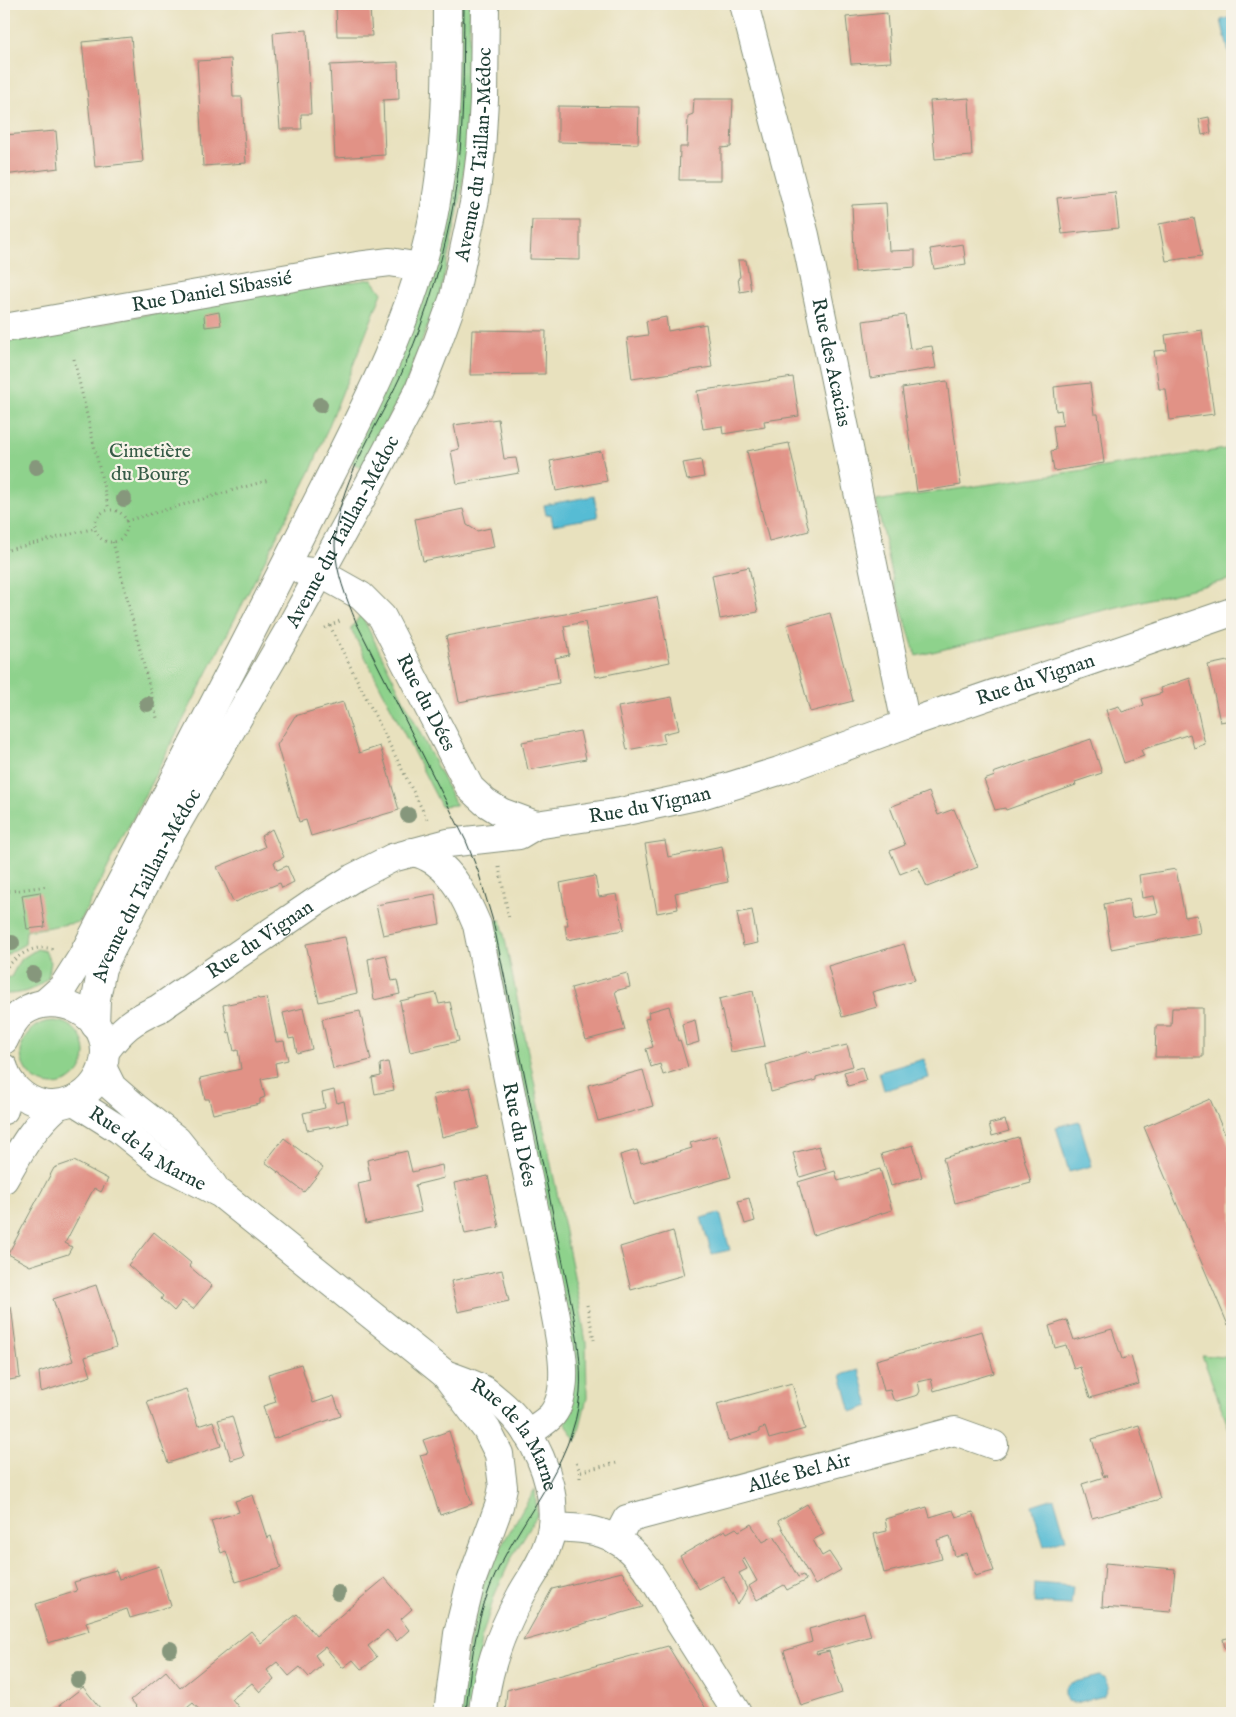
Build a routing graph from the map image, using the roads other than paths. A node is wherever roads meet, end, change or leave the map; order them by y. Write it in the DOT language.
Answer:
graph roads {
  1 [pos="447,4"];
  2 [pos="485,4"];
  3 [pos="744,4"];
  4 [pos="420,267"];
  5 [pos="4,328"];
  6 [pos="279,580"];
  7 [pos="314,584"];
  8 [pos="1232,612"];
  9 [pos="906,724"];
  10 [pos="536,826"];
  11 [pos="412,852"];
  12 [pos="24,1008"];
  13 [pos="96,1025"];
  14 [pos="4,1040"];
  15 [pos="104,1060"];
  16 [pos="7,1075"];
  17 [pos="65,1104"];
  18 [pos="4,1110"];
  19 [pos="4,1180"];
  20 [pos="220,1194"];
  21 [pos="446,1374"];
  22 [pos="527,1434"];
  23 [pos="994,1445"];
  24 [pos="552,1527"];
  25 [pos="616,1540"];
  26 [pos="448,1713"];
  27 [pos="483,1713"];
  28 [pos="737,1713"];
  1 -- 4 [label="street, Avenue du Taillan-Médoc"];
  2 -- 7 [label="street, Avenue du Taillan-Médoc"];
  3 -- 9 [label="street, Rue des Acacias"];
  4 -- 5 [label="street, Rue Daniel Sibassié"];
  4 -- 6 [label="street, Avenue du Taillan-Médoc"];
  6 -- 7 [label="street"];
  6 -- 12 [label="street, Avenue du Taillan-Médoc"];
  7 -- 10 [label="street, Rue du Dées"];
  7 -- 13 [label="street, Avenue du Taillan-Médoc"];
  8 -- 9 [label="street, Rue du Vignan"];
  9 -- 10 [label="street, Rue du Vignan"];
  10 -- 11 [label="street, Rue du Vignan"];
  11 -- 15 [label="street, Rue du Vignan"];
  11 -- 22 [label="street, Rue du Dées"];
  12 -- 13 [label="street"];
  12 -- 14 [label="street, Avenue du Taillan-Médoc"];
  13 -- 15 [label="street, Rue de la Marne"];
  15 -- 17 [label="street, Rue du Vignan"];
  15 -- 20 [label="street, Rue de la Marne"];
  16 -- 17 [label="street, Rue de la Marne"];
  16 -- 18 [label="street"];
  17 -- 19 [label="street"];
  17 -- 20 [label="street, Rue de la Marne"];
  20 -- 21 [label="street, Rue de la Marne"];
  21 -- 22 [label="street, Rue de la Marne"];
  21 -- 26 [label="street"];
  22 -- 24 [label="street, Rue de la Marne"];
  23 -- 25 [label="street, Allée Bel Air"];
  24 -- 25 [label="street, Rue de la Marne"];
  24 -- 27 [label="street"];
  25 -- 28 [label="street, Rue de la Marne"];
}
